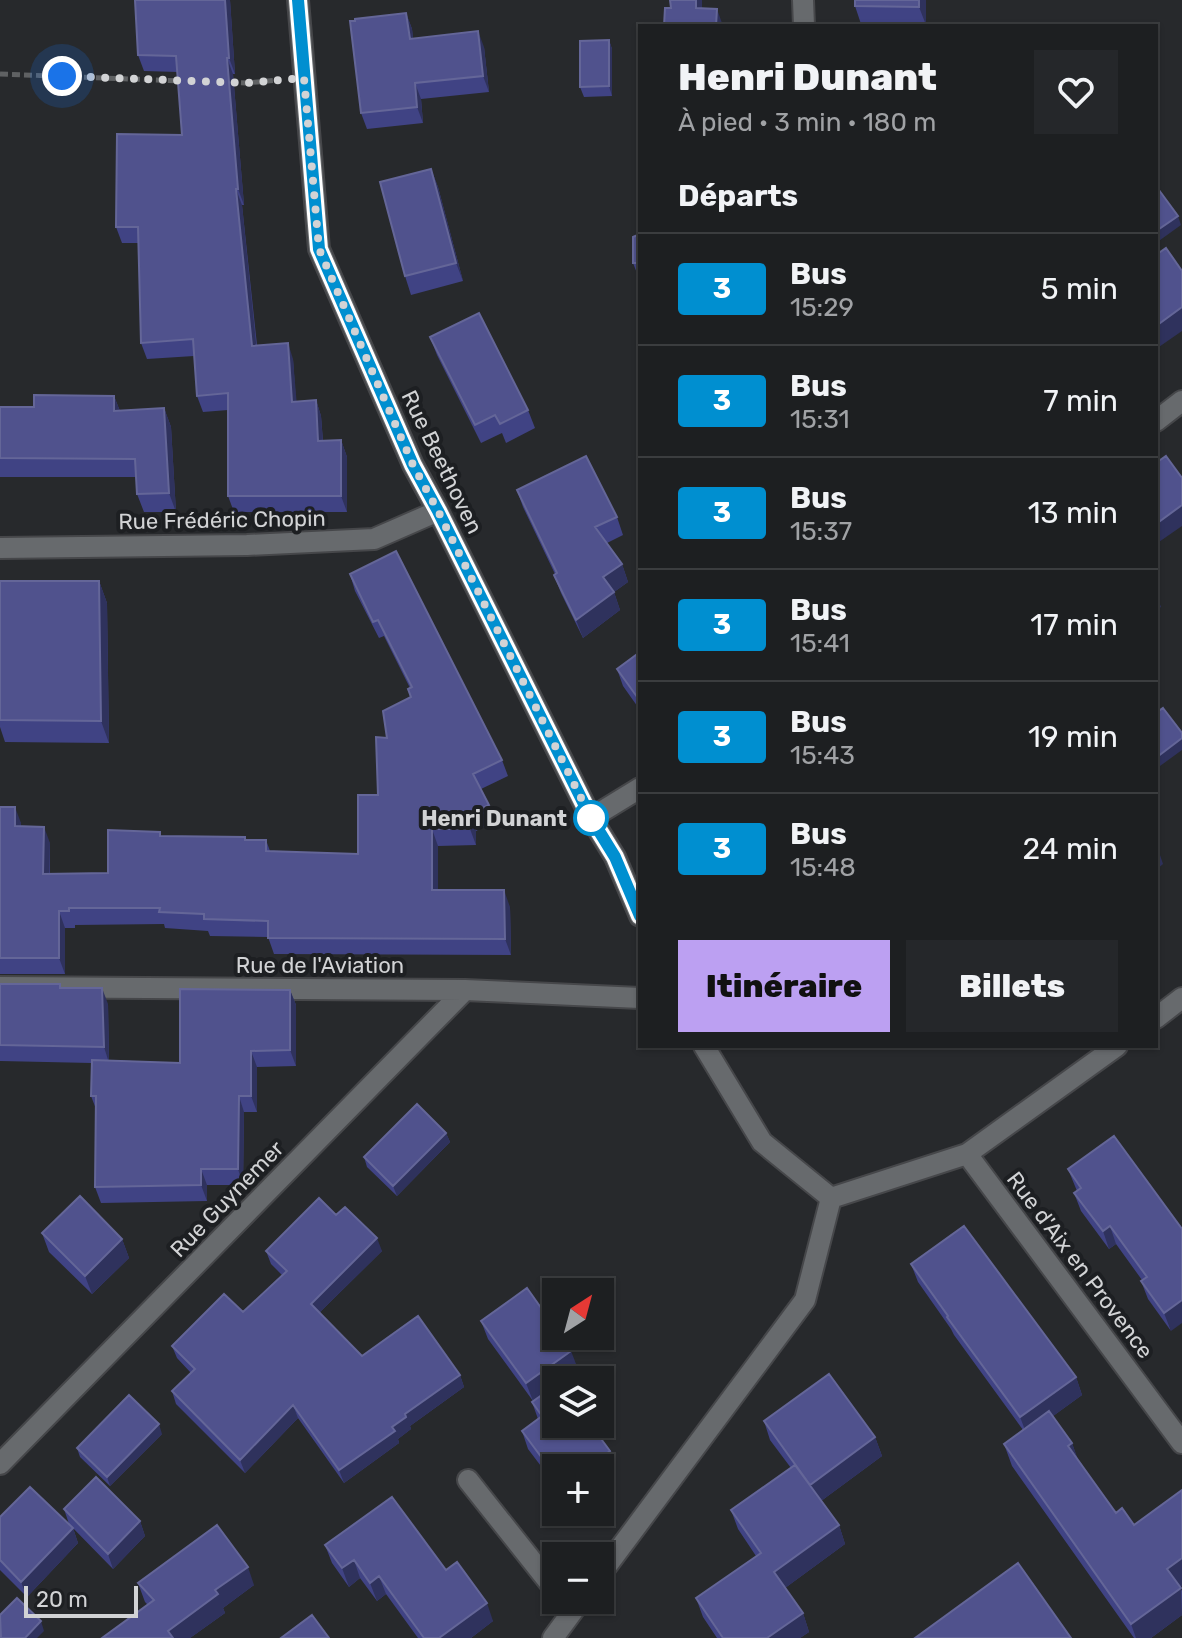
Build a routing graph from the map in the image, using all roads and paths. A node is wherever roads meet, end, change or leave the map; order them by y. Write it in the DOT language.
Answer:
graph roads {
  1 [pos="298,0"];
  2 [pos="803,0"];
  3 [pos="804,24"];
  4 [pos="0,74"];
  5 [pos="304,78"];
  6 [pos="185,81"];
  7 [pos="215,82"];
  8 [pos="1182,401"];
  9 [pos="1158,419"];
  10 [pos="438,511"];
  11 [pos="0,548"];
  12 [pos="638,789"];
  13 [pos="591,818"];
  14 [pos="638,911"];
  15 [pos="0,987"];
  16 [pos="465,990"];
  17 [pos="638,998"];
  18 [pos="1182,998"];
  19 [pos="1158,1016"];
  20 [pos="705,1048"];
  21 [pos="1114,1048"];
  22 [pos="967,1154"];
  23 [pos="831,1198"];
  24 [pos="0,1441"];
  25 [pos="22,1442"];
  26 [pos="1182,1443"];
  27 [pos="0,1464"];
  28 [pos="468,1480"];
  29 [pos="614,1556"];
  30 [pos="542,1573"];
  31 [pos="566,1614"];
  32 [pos="553,1638"];
  1 -- 5 [label="street, Rue Beethoven"];
  2 -- 3 [label="street"];
  4 -- 6 [label="path"];
  5 -- 7 [label="path"];
  5 -- 10 [label="street, Rue Beethoven"];
  8 -- 9 [label="street"];
  10 -- 11 [label="street, Rue Frédéric Chopin"];
  10 -- 13 [label="street, Rue Beethoven"];
  12 -- 13 [label="street"];
  13 -- 14 [label="street, Rue Beethoven"];
  15 -- 16 [label="street, Rue de l'Aviation"];
  16 -- 17 [label="street, Rue de l'Aviation"];
  16 -- 25 [label="street, Rue Guynemer"];
  18 -- 19 [label="street"];
  20 -- 23 [label="street"];
  21 -- 22 [label="street"];
  22 -- 23 [label="street"];
  22 -- 26 [label="street, Rue d'Aix en Provence"];
  23 -- 29 [label="street"];
  24 -- 25 [label="street"];
  25 -- 27 [label="street, Rue Guynemer"];
  28 -- 30 [label="street"];
  31 -- 32 [label="street"];
}
